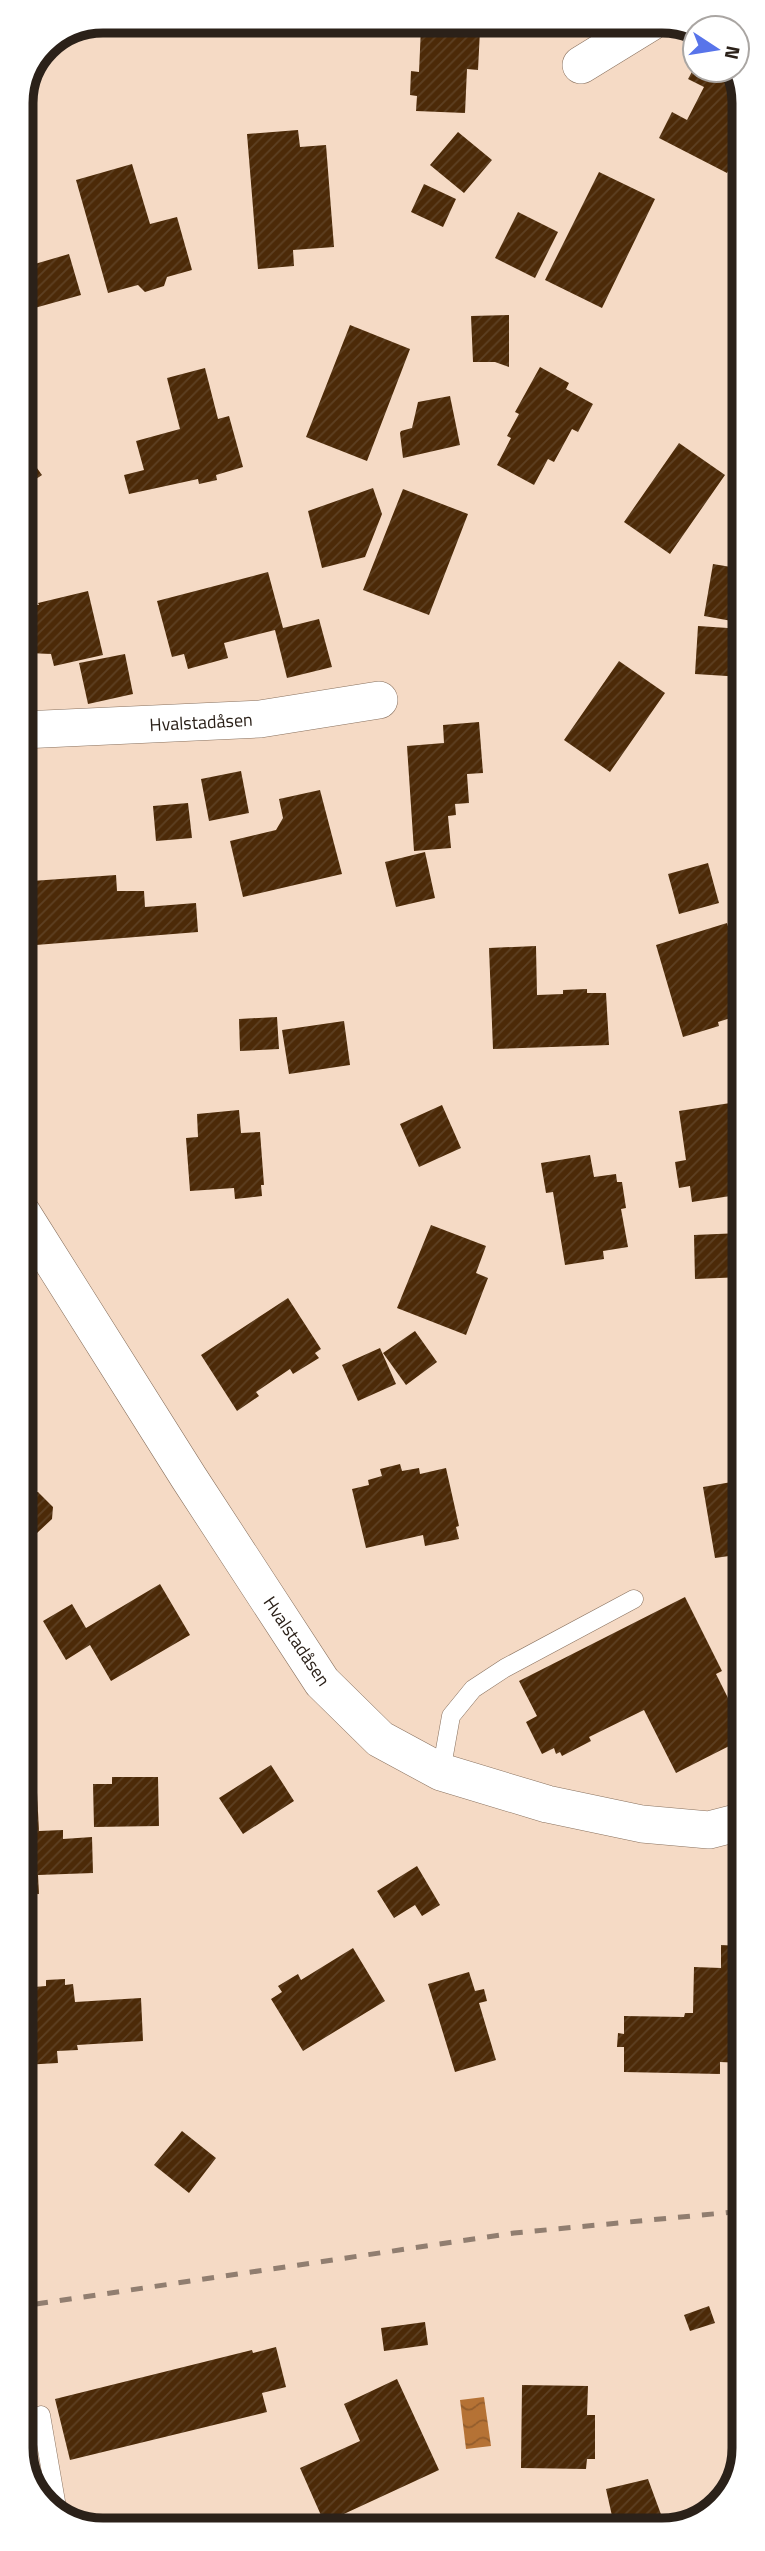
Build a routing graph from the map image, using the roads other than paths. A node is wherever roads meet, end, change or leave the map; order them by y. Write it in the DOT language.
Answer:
graph roads {
  1 [pos="633,33"];
  2 [pos="581,65"];
  3 [pos="379,700"];
  4 [pos="33,729"];
  5 [pos="33,1230"];
  6 [pos="634,1599"];
  7 [pos="441,1772"];
  8 [pos="732,1824"];
  9 [pos="41,2415"];
  10 [pos="55,2498"];
  1 -- 2 [label="street"];
  3 -- 4 [label="street, Hvalstadåsen"];
  5 -- 7 [label="street, Hvalstadåsen"];
  6 -- 7 [label="lane"];
  7 -- 8 [label="street, Hvalstadåsen"];
  9 -- 10 [label="lane"];
}
